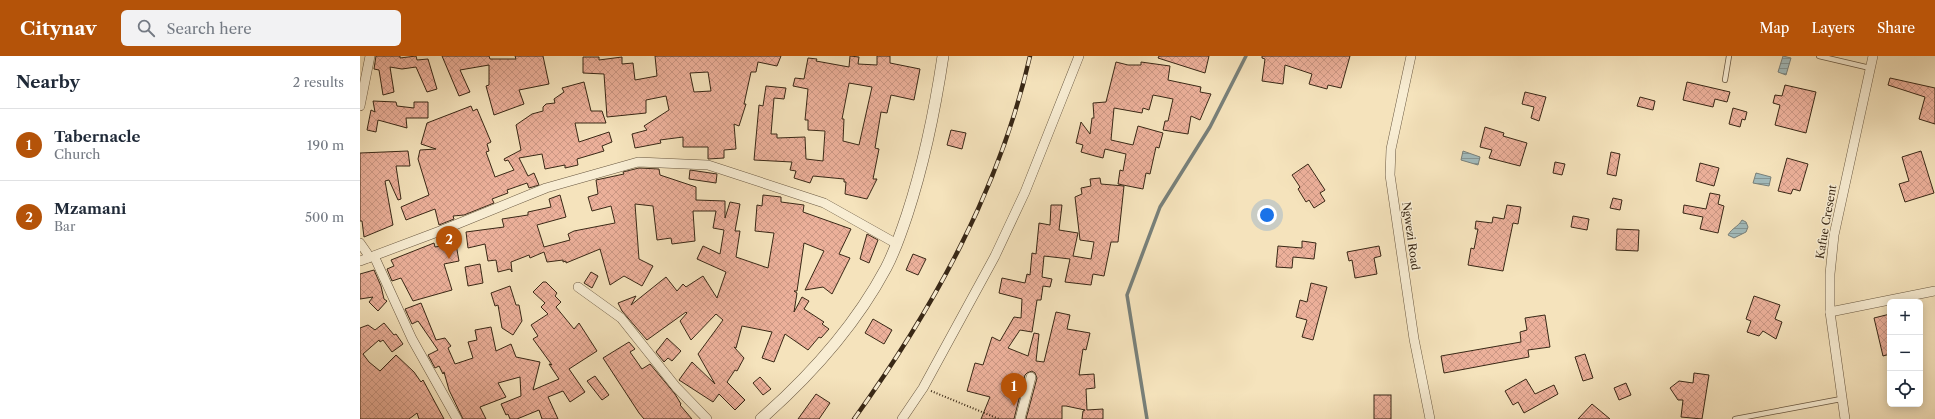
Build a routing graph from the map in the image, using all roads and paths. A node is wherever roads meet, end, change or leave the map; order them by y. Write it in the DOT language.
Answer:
graph roads {
  1 [pos="370,56"];
  2 [pos="943,56"];
  3 [pos="1079,56"];
  4 [pos="1411,56"];
  5 [pos="1729,56"];
  6 [pos="1819,56"];
  7 [pos="1873,56"];
  8 [pos="1870,68"];
  9 [pos="1725,80"];
  10 [pos="360,106"];
  11 [pos="360,243"];
  12 [pos="897,244"];
  13 [pos="367,258"];
  14 [pos="578,287"];
  15 [pos="1935,291"];
  16 [pos="1830,312"];
  17 [pos="1031,377"];
  18 [pos="923,388"];
  19 [pos="1841,399"];
  20 [pos="457,419"];
  21 [pos="707,419"];
  22 [pos="762,419"];
  23 [pos="902,419"];
  24 [pos="999,419"];
  25 [pos="1020,419"];
  26 [pos="1430,419"];
  27 [pos="1735,419"];
  28 [pos="1845,419"];
  1 -- 10 [label="street"];
  2 -- 12 [label="street"];
  3 -- 18 [label="street"];
  4 -- 26 [label="street, Ngwezi Road"];
  5 -- 9 [label="lane"];
  6 -- 8 [label="lane"];
  7 -- 8 [label="street, Kafue Cresent"];
  8 -- 16 [label="street, Kafue Cresent"];
  11 -- 13 [label="street"];
  12 -- 13 [label="street"];
  12 -- 22 [label="street"];
  13 -- 20 [label="street"];
  14 -- 21 [label="street"];
  15 -- 16 [label="street"];
  16 -- 19 [label="street, Kafue Cresent"];
  17 -- 25 [label="street"];
  18 -- 23 [label="street"];
  18 -- 24 [label="path"];
  19 -- 27 [label="lane"];
  19 -- 28 [label="street, Kafue Cresent"];
}
